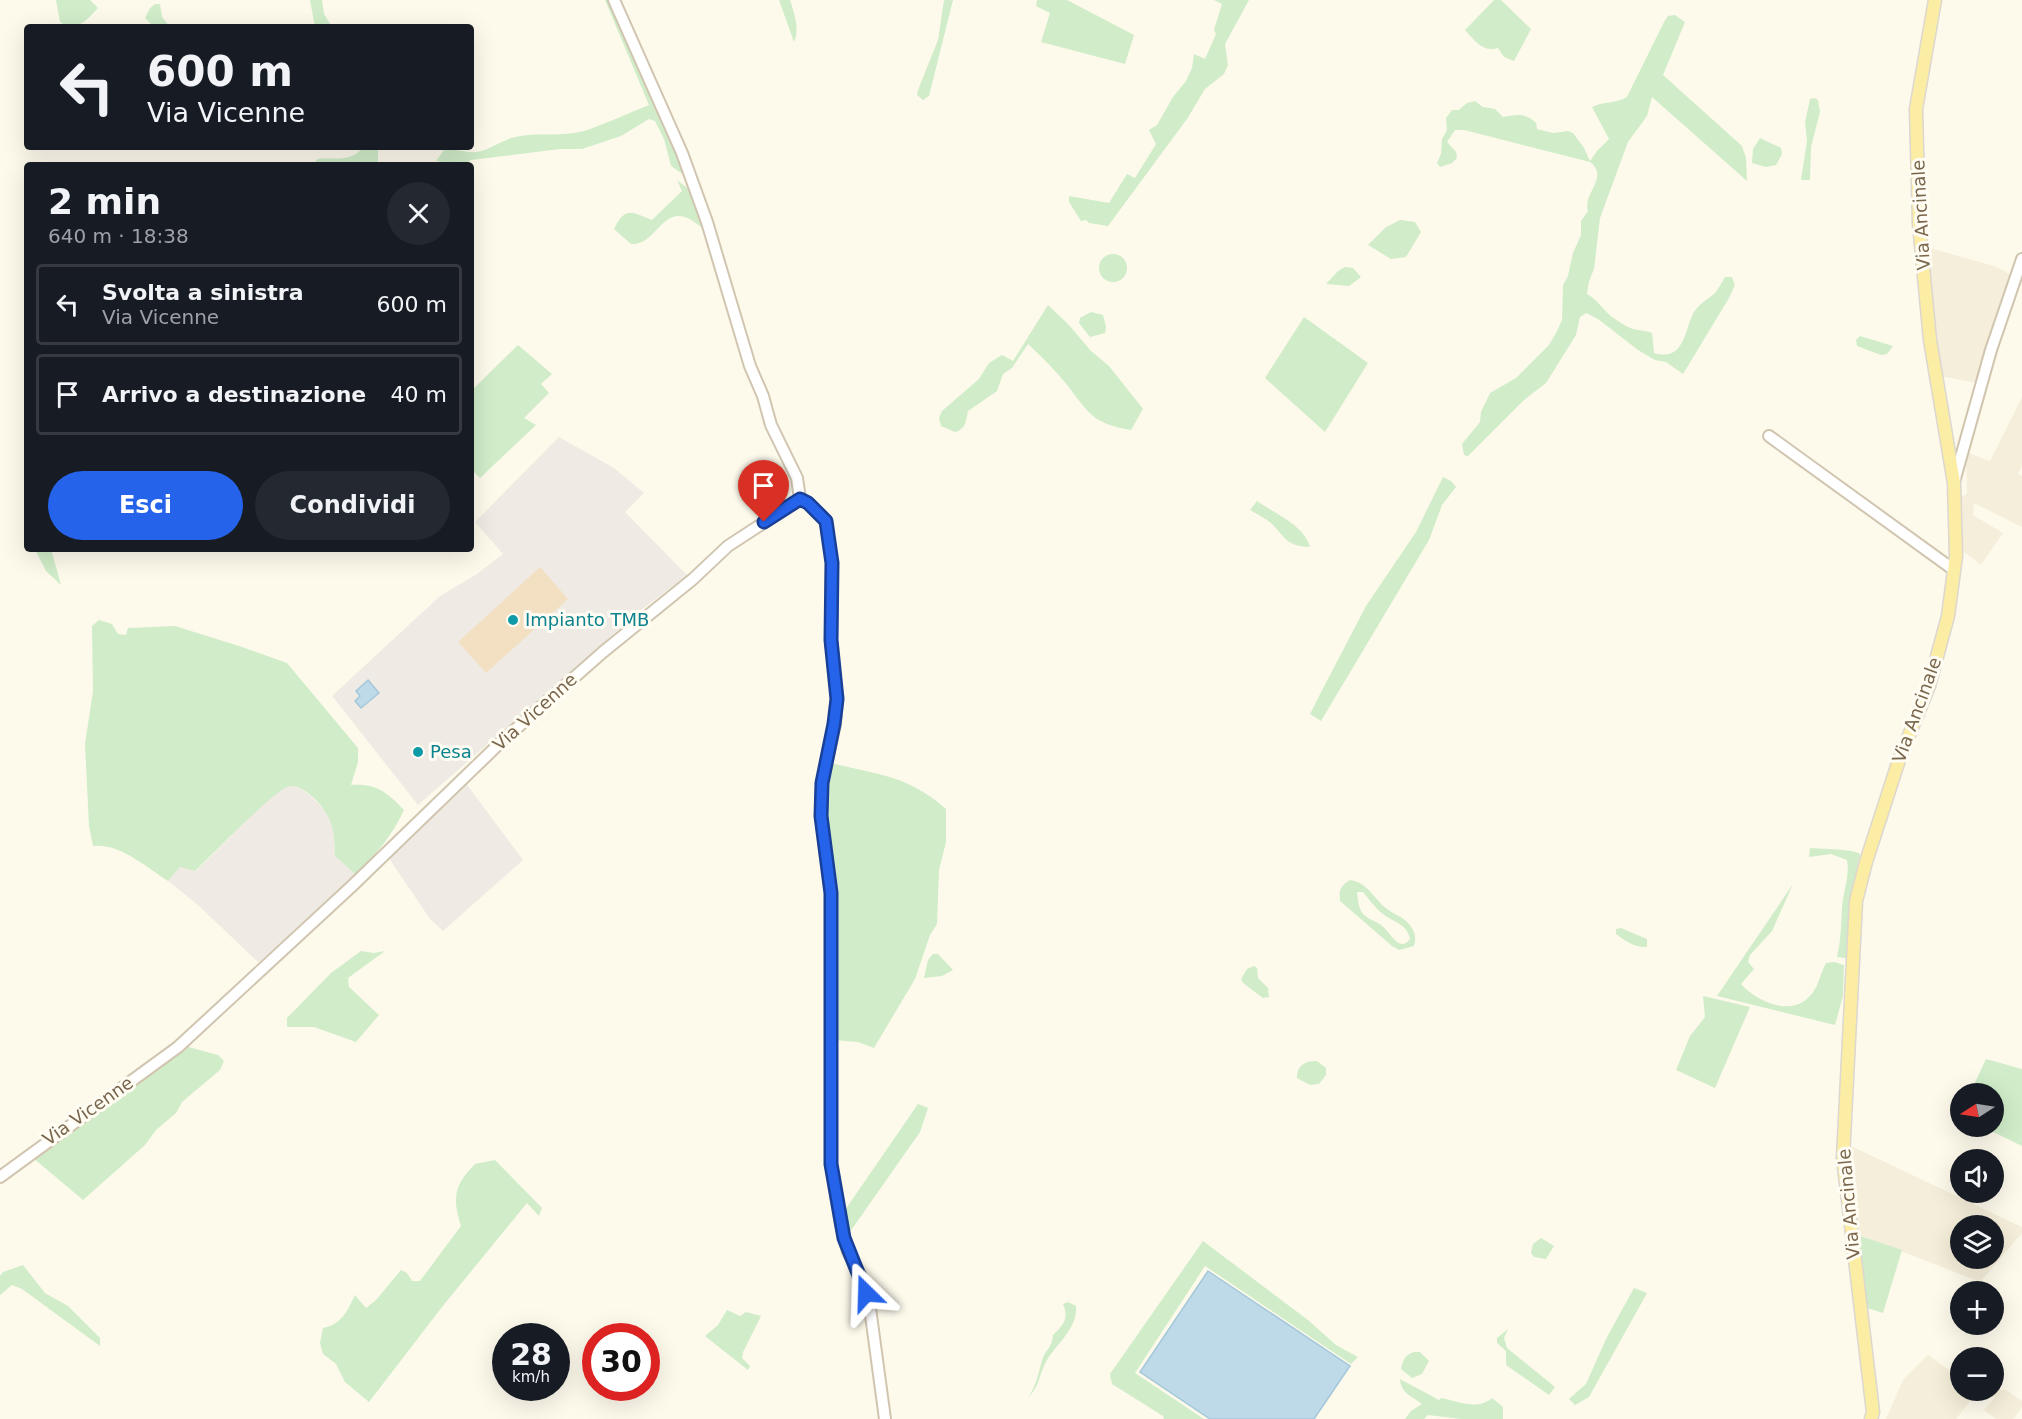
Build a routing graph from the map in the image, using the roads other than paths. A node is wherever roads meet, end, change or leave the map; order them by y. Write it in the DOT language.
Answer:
graph roads {
  1 [pos="614,0"];
  2 [pos="1935,0"];
  3 [pos="2022,259"];
  4 [pos="1769,436"];
  5 [pos="1954,483"];
  6 [pos="800,499"];
  7 [pos="1954,570"];
  8 [pos="0,1177"];
  9 [pos="885,1419"];
  10 [pos="1871,1419"];
  1 -- 6 [label="street"];
  2 -- 5 [label="main road, Via Ancinale"];
  3 -- 5 [label="street"];
  4 -- 7 [label="street"];
  5 -- 7 [label="main road, Via Ancinale"];
  6 -- 8 [label="street, Via Vicenne"];
  6 -- 9 [label="street"];
  7 -- 10 [label="main road, Via Ancinale"];
}
